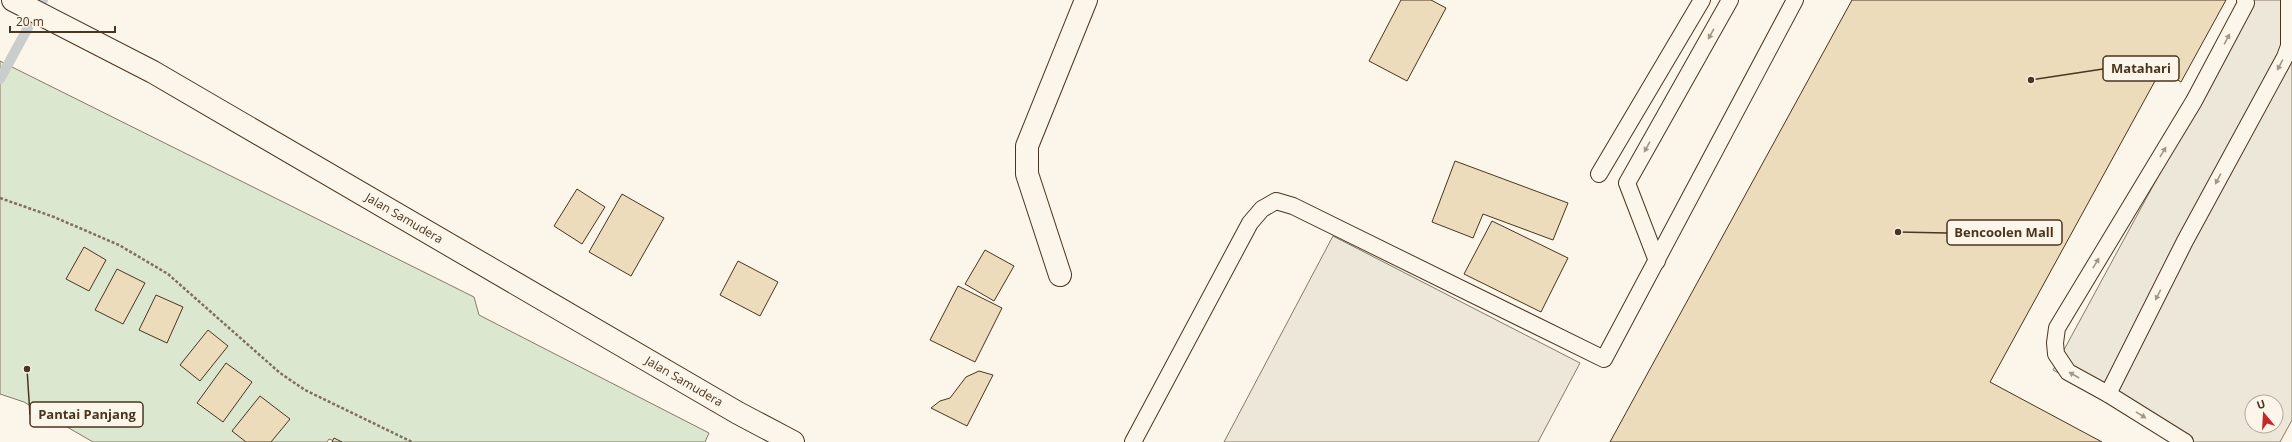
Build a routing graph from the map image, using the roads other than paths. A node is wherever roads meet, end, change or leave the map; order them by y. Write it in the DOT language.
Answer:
graph roads {
  1 [pos="12,0"];
  2 [pos="1086,0"];
  3 [pos="1702,0"];
  4 [pos="1730,0"];
  5 [pos="1795,0"];
  6 [pos="2289,0"];
  7 [pos="2245,2"];
  8 [pos="1599,174"];
  9 [pos="1657,262"];
  10 [pos="1060,275"];
  11 [pos="2108,394"];
  12 [pos="793,442"];
  13 [pos="1133,442"];
  14 [pos="2185,442"];
  1 -- 12 [label="main road, Jalan Samudera"];
  2 -- 10 [label="main road"];
  3 -- 8 [label="lane"];
  4 -- 9 [label="lane, one-way"];
  5 -- 9 [label="lane"];
  6 -- 11 [label="lane, one-way"];
  11 -- 7 [label="lane, one-way"];
  9 -- 13 [label="lane"];
  11 -- 14 [label="lane, one-way"];
}
